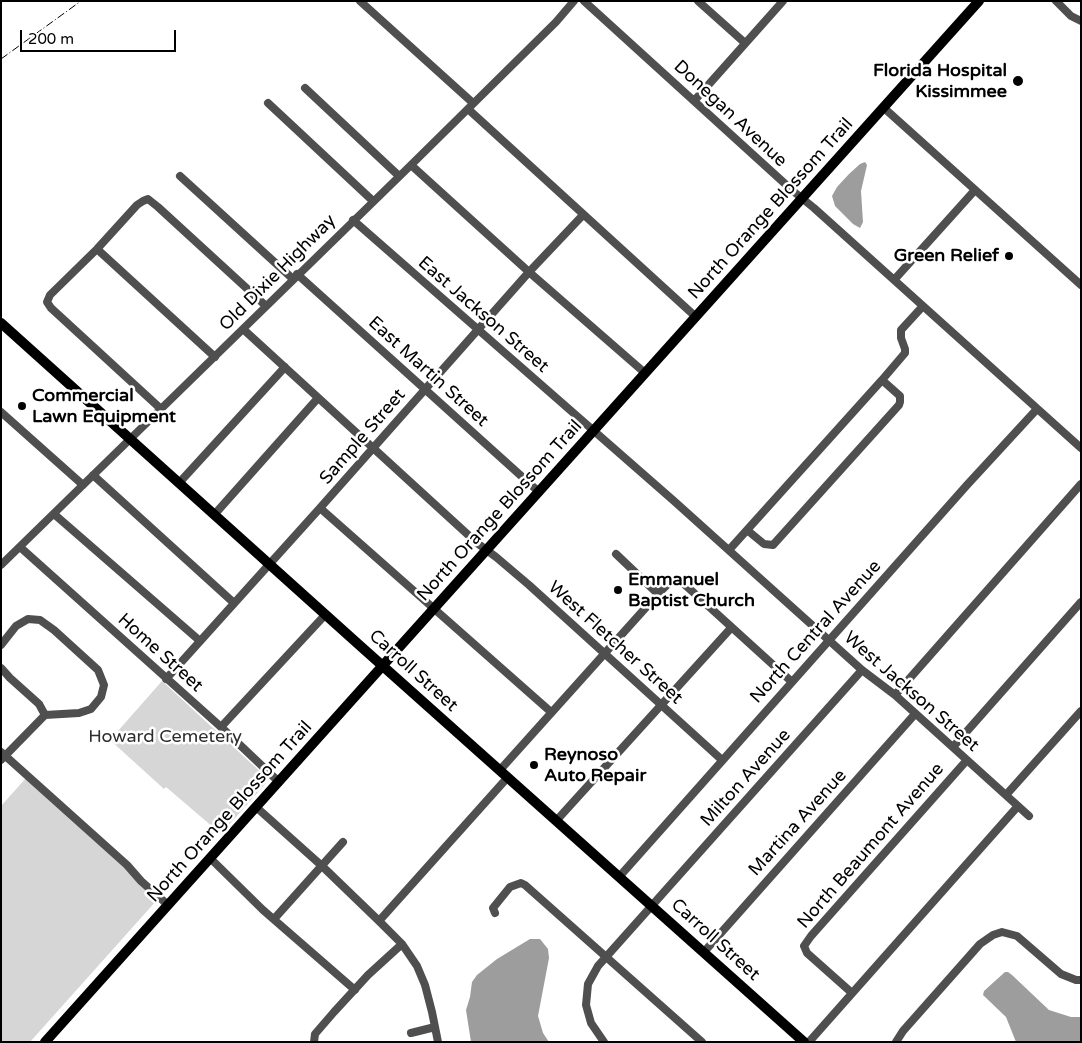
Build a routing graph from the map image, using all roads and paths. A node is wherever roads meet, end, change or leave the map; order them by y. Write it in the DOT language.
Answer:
graph roads {
  1 [pos="360,1"];
  2 [pos="574,1"];
  3 [pos="584,1"];
  4 [pos="698,1"];
  5 [pos="783,1"];
  6 [pos="979,1"];
  7 [pos="1056,1"];
  8 [pos="1081,21"];
  9 [pos="745,43"];
  10 [pos="305,88"];
  11 [pos="694,101"];
  12 [pos="268,103"];
  13 [pos="470,106"];
  14 [pos="884,108"];
  15 [pos="411,165"];
  16 [pos="180,176"];
  17 [pos="399,176"];
  18 [pos="974,190"];
  19 [pos="802,199"];
  20 [pos="373,201"];
  21 [pos="583,215"];
  22 [pos="353,220"];
  23 [pos="97,250"];
  24 [pos="529,272"];
  25 [pos="295,276"];
  26 [pos="894,280"];
  27 [pos="1081,285"];
  28 [pos="266,306"];
  29 [pos="923,306"];
  30 [pos="696,317"];
  31 [pos="1,323"];
  32 [pos="243,329"];
  33 [pos="478,330"];
  34 [pos="215,357"];
  35 [pos="285,367"];
  36 [pos="645,373"];
  37 [pos="882,380"];
  38 [pos="425,389"];
  39 [pos="318,398"];
  40 [pos="161,408"];
  41 [pos="1037,408"];
  42 [pos="1,412"];
  43 [pos="593,432"];
  44 [pos="130,440"];
  45 [pos="373,448"];
  46 [pos="1081,448"];
  47 [pos="93,475"];
  48 [pos="179,483"];
  49 [pos="1081,484"];
  50 [pos="83,485"];
  51 [pos="538,492"];
  52 [pos="320,508"];
  53 [pos="54,514"];
  54 [pos="214,515"];
  55 [pos="747,530"];
  56 [pos="20,547"];
  57 [pos="487,550"];
  58 [pos="729,550"];
  59 [pos="616,554"];
  60 [pos="269,564"];
  61 [pos="1,565"];
  62 [pos="658,594"];
  63 [pos="1081,602"];
  64 [pos="234,603"];
  65 [pos="434,609"];
  66 [pos="326,615"];
  67 [pos="731,628"];
  68 [pos="829,640"];
  69 [pos="200,641"];
  70 [pos="1,645"];
  71 [pos="604,653"];
  72 [pos="383,666"];
  73 [pos="1,668"];
  74 [pos="862,670"];
  75 [pos="166,679"];
  76 [pos="792,682"];
  77 [pos="895,695"];
  78 [pos="661,704"];
  79 [pos="1081,710"];
  80 [pos="551,712"];
  81 [pos="916,714"];
  82 [pos="45,715"];
  83 [pos="220,727"];
  84 [pos="953,747"];
  85 [pos="3,756"];
  86 [pos="722,760"];
  87 [pos="967,760"];
  88 [pos="504,774"];
  89 [pos="279,782"];
  90 [pos="1006,795"];
  91 [pos="1018,806"];
  92 [pos="256,807"];
  93 [pos="1029,816"];
  94 [pos="556,821"];
  95 [pos="343,842"];
  96 [pos="210,858"];
  97 [pos="322,866"];
  98 [pos="619,877"];
  99 [pos="168,905"];
  100 [pos="652,906"];
  101 [pos="495,913"];
  102 [pos="274,918"];
  103 [pos="379,921"];
  104 [pos="402,944"];
  105 [pos="704,952"];
  106 [pos="606,956"];
  107 [pos="1081,980"];
  108 [pos="354,990"];
  109 [pos="852,993"];
  110 [pos="436,1027"];
  111 [pos="411,1033"];
  112 [pos="45,1042"];
  113 [pos="314,1042"];
  114 [pos="438,1042"];
  115 [pos="604,1042"];
  116 [pos="702,1042"];
  117 [pos="804,1042"];
  118 [pos="809,1042"];
  119 [pos="896,1042"];
  1 -- 13 [label="street"];
  2 -- 13 [label="street, Old Dixie Highway"];
  3 -- 11 [label="street, Donegan Avenue"];
  4 -- 9 [label="street"];
  5 -- 9 [label="street"];
  6 -- 14 [label="main road, North Orange Blossom Trail"];
  7 -- 8 [label="street"];
  9 -- 11 [label="street"];
  10 -- 17 [label="street"];
  11 -- 19 [label="street, Donegan Avenue"];
  12 -- 20 [label="street"];
  13 -- 15 [label="street, Old Dixie Highway"];
  13 -- 21 [label="street"];
  14 -- 18 [label="street"];
  14 -- 19 [label="main road, North Orange Blossom Trail"];
  15 -- 17 [label="street, Old Dixie Highway"];
  15 -- 24 [label="street"];
  16 -- 25 [label="street, East Martin Street"];
  17 -- 20 [label="street, Old Dixie Highway"];
  18 -- 26 [label="street"];
  18 -- 27 [label="street"];
  19 -- 26 [label="street, Donegan Avenue"];
  19 -- 30 [label="main road, North Orange Blossom Trail"];
  20 -- 22 [label="street, Old Dixie Highway"];
  21 -- 24 [label="street, Sample Street"];
  21 -- 30 [label="street"];
  22 -- 25 [label="street, Old Dixie Highway"];
  22 -- 33 [label="street, East Jackson Street"];
  23 -- 28 [label="street"];
  23 -- 34 [label="street"];
  23 -- 40 [label="street"];
  24 -- 33 [label="street, Sample Street"];
  24 -- 36 [label="street"];
  25 -- 28 [label="street, Old Dixie Highway"];
  25 -- 38 [label="street, East Martin Street"];
  26 -- 29 [label="street, Donegan Avenue"];
  28 -- 32 [label="street, Old Dixie Highway"];
  29 -- 37 [label="street"];
  29 -- 41 [label="street, Donegan Avenue"];
  30 -- 36 [label="main road, North Orange Blossom Trail"];
  31 -- 44 [label="main road, Carroll Street"];
  32 -- 34 [label="street, Old Dixie Highway"];
  32 -- 35 [label="street, West Fletcher Street"];
  33 -- 38 [label="street, Sample Street"];
  33 -- 43 [label="street, East Jackson Street"];
  34 -- 40 [label="street, Old Dixie Highway"];
  35 -- 39 [label="street, West Fletcher Street"];
  35 -- 48 [label="street"];
  36 -- 43 [label="main road, North Orange Blossom Trail"];
  37 -- 55 [label="street"];
  37 -- 55 [label="street"];
  38 -- 45 [label="street, Sample Street"];
  38 -- 51 [label="street, East Martin Street"];
  39 -- 45 [label="street, West Fletcher Street"];
  39 -- 54 [label="street"];
  40 -- 44 [label="street, Old Dixie Highway"];
  41 -- 46 [label="street, Donegan Avenue"];
  41 -- 68 [label="street, North Central Avenue"];
  42 -- 50 [label="street"];
  43 -- 51 [label="main road, North Orange Blossom Trail"];
  43 -- 58 [label="street, West Jackson Street"];
  44 -- 47 [label="street, Old Dixie Highway"];
  44 -- 48 [label="main road, Carroll Street"];
  45 -- 52 [label="street, Sample Street"];
  45 -- 57 [label="street, West Fletcher Street"];
  47 -- 50 [label="street, Old Dixie Highway"];
  47 -- 64 [label="street"];
  48 -- 54 [label="main road, Carroll Street"];
  49 -- 77 [label="street"];
  50 -- 53 [label="street, Old Dixie Highway"];
  51 -- 57 [label="main road, North Orange Blossom Trail"];
  52 -- 60 [label="street, Sample Street"];
  52 -- 65 [label="street"];
  53 -- 56 [label="street, Old Dixie Highway"];
  53 -- 69 [label="street"];
  54 -- 60 [label="main road, Carroll Street"];
  55 -- 58 [label="street"];
  56 -- 61 [label="street, Old Dixie Highway"];
  56 -- 75 [label="street, Home Street"];
  57 -- 65 [label="main road, North Orange Blossom Trail"];
  57 -- 71 [label="street, West Fletcher Street"];
  58 -- 68 [label="street, West Jackson Street"];
  59 -- 62 [label="street"];
  60 -- 64 [label="street, Sample Street"];
  60 -- 66 [label="main road, Carroll Street"];
  62 -- 67 [label="street"];
  62 -- 71 [label="street"];
  63 -- 84 [label="street, North Beaumont Avenue"];
  64 -- 69 [label="street, Sample Street"];
  65 -- 72 [label="main road, North Orange Blossom Trail"];
  65 -- 80 [label="street"];
  66 -- 72 [label="main road, Carroll Street"];
  66 -- 83 [label="street"];
  67 -- 76 [label="street"];
  67 -- 78 [label="street"];
  68 -- 74 [label="street, West Jackson Street"];
  68 -- 76 [label="street, North Central Avenue"];
  69 -- 75 [label="street, Sample Street"];
  70 -- 82 [label="street"];
  71 -- 78 [label="street, West Fletcher Street"];
  71 -- 80 [label="street"];
  72 -- 88 [label="main road, Carroll Street"];
  72 -- 89 [label="main road, North Orange Blossom Trail"];
  73 -- 82 [label="street"];
  74 -- 77 [label="street, West Jackson Street"];
  74 -- 100 [label="street, Milton Avenue"];
  75 -- 83 [label="street, Home Street"];
  76 -- 86 [label="street, North Central Avenue"];
  77 -- 81 [label="street, West Jackson Street"];
  78 -- 86 [label="street, West Fletcher Street"];
  78 -- 94 [label="street"];
  79 -- 90 [label="street"];
  80 -- 88 [label="street"];
  81 -- 84 [label="street, West Jackson Street"];
  81 -- 105 [label="street, Martina Avenue"];
  82 -- 85 [label="street"];
  83 -- 89 [label="street, Home Street"];
  84 -- 87 [label="street, West Jackson Street"];
  85 -- 99 [label="street"];
  86 -- 98 [label="street, North Central Avenue"];
  87 -- 90 [label="street, West Jackson Street"];
  87 -- 109 [label="street, North Beaumont Avenue"];
  88 -- 94 [label="main road, Carroll Street"];
  88 -- 103 [label="street"];
  89 -- 92 [label="main road, North Orange Blossom Trail"];
  90 -- 91 [label="street, West Jackson Street"];
  91 -- 93 [label="street, West Jackson Street"];
  91 -- 109 [label="street"];
  92 -- 96 [label="main road, North Orange Blossom Trail"];
  92 -- 97 [label="street"];
  94 -- 98 [label="main road, Carroll Street"];
  95 -- 97 [label="street"];
  96 -- 99 [label="main road, North Orange Blossom Trail"];
  96 -- 102 [label="street"];
  97 -- 102 [label="street"];
  97 -- 103 [label="street"];
  98 -- 100 [label="main road, Carroll Street"];
  99 -- 112 [label="main road, North Orange Blossom Trail"];
  100 -- 105 [label="main road, Carroll Street"];
  100 -- 106 [label="street, Milton Avenue"];
  101 -- 106 [label="street"];
  102 -- 108 [label="street"];
  103 -- 104 [label="street"];
  104 -- 108 [label="street"];
  104 -- 110 [label="street"];
  105 -- 117 [label="main road, Carroll Street"];
  106 -- 115 [label="street, Milton Avenue"];
  106 -- 116 [label="street"];
  107 -- 119 [label="street"];
  108 -- 113 [label="street"];
  109 -- 118 [label="street"];
  110 -- 111 [label="street"];
  110 -- 114 [label="street"];
}
